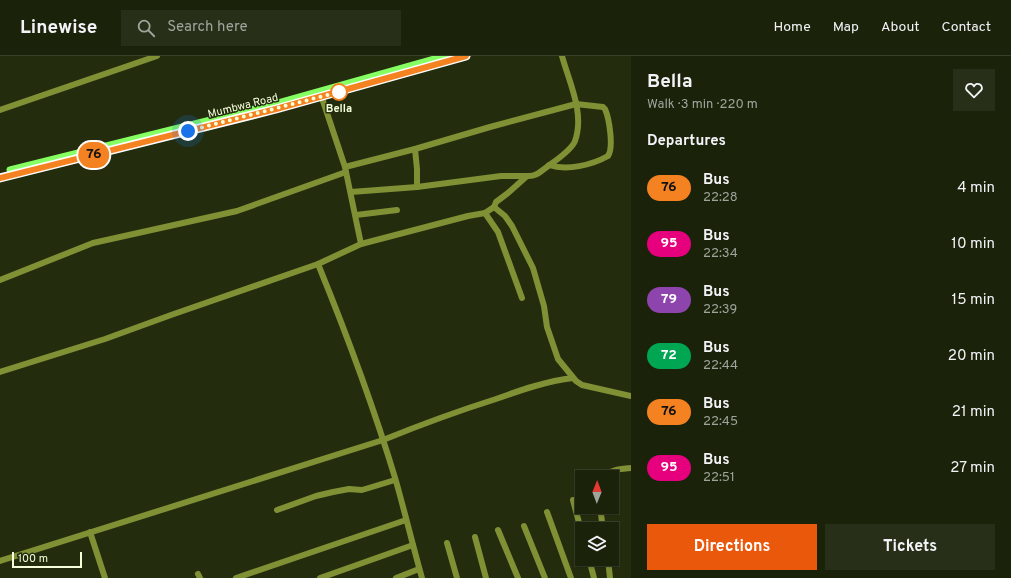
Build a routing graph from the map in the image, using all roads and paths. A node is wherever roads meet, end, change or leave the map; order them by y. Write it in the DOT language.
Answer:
graph roads {
  1 [pos="157,56"];
  2 [pos="466,56"];
  3 [pos="562,56"];
  4 [pos="449,57"];
  5 [pos="320,94"];
  6 [pos="576,104"];
  7 [pos="0,110"];
  8 [pos="415,149"];
  9 [pos="549,165"];
  10 [pos="346,170"];
  11 [pos="0,173"];
  12 [pos="527,176"];
  13 [pos="0,178"];
  14 [pos="417,187"];
  15 [pos="351,192"];
  16 [pos="494,207"];
  17 [pos="397,210"];
  18 [pos="485,213"];
  19 [pos="356,215"];
  20 [pos="361,244"];
  21 [pos="318,264"];
  22 [pos="0,280"];
  23 [pos="522,298"];
  24 [pos="0,372"];
  25 [pos="573,378"];
  26 [pos="631,396"];
  27 [pos="383,440"];
  28 [pos="631,468"];
  29 [pos="615,470"];
  30 [pos="395,480"];
  31 [pos="573,500"];
  32 [pos="277,510"];
  33 [pos="547,512"];
  34 [pos="406,520"];
  35 [pos="579,522"];
  36 [pos="524,526"];
  37 [pos="498,530"];
  38 [pos="90,532"];
  39 [pos="475,537"];
  40 [pos="447,543"];
  41 [pos="413,545"];
  42 [pos="0,561"];
  43 [pos="591,566"];
  44 [pos="609,566"];
  45 [pos="419,568"];
  46 [pos="105,578"];
  47 [pos="236,578"];
  48 [pos="320,578"];
  49 [pos="396,578"];
  50 [pos="422,578"];
  51 [pos="456,578"];
  52 [pos="486,578"];
  53 [pos="518,578"];
  54 [pos="545,578"];
  55 [pos="571,578"];
  56 [pos="594,578"];
  57 [pos="610,578"];
  1 -- 7 [label="street"];
  2 -- 4 [label="main road, Mumbwa Road"];
  3 -- 6 [label="street"];
  4 -- 5 [label="main road, Mumbwa Road"];
  5 -- 10 [label="street"];
  5 -- 11 [label="main road, Mumbwa Road"];
  5 -- 13 [label="main road, Mumbwa Road"];
  6 -- 8 [label="street"];
  6 -- 9 [label="street"];
  6 -- 9 [label="street"];
  8 -- 10 [label="street"];
  8 -- 14 [label="street"];
  9 -- 12 [label="street"];
  10 -- 15 [label="street"];
  10 -- 22 [label="street"];
  12 -- 14 [label="street"];
  12 -- 16 [label="street"];
  14 -- 15 [label="street"];
  15 -- 19 [label="street"];
  16 -- 18 [label="street"];
  16 -- 25 [label="street"];
  17 -- 19 [label="street"];
  18 -- 20 [label="street"];
  18 -- 23 [label="street"];
  19 -- 20 [label="street"];
  20 -- 21 [label="street"];
  21 -- 24 [label="street"];
  21 -- 27 [label="street"];
  25 -- 26 [label="street"];
  25 -- 27 [label="street"];
  27 -- 30 [label="street"];
  27 -- 38 [label="street"];
  28 -- 29 [label="street"];
  30 -- 32 [label="street"];
  30 -- 34 [label="street"];
  31 -- 35 [label="street"];
  33 -- 55 [label="street"];
  34 -- 41 [label="street"];
  34 -- 47 [label="street"];
  36 -- 54 [label="street"];
  37 -- 53 [label="street"];
  38 -- 42 [label="street"];
  38 -- 46 [label="street"];
  39 -- 52 [label="street"];
  40 -- 51 [label="street"];
  41 -- 45 [label="street"];
  41 -- 48 [label="street"];
  43 -- 56 [label="street"];
  44 -- 57 [label="street"];
  45 -- 49 [label="street"];
  45 -- 50 [label="street"];
}
